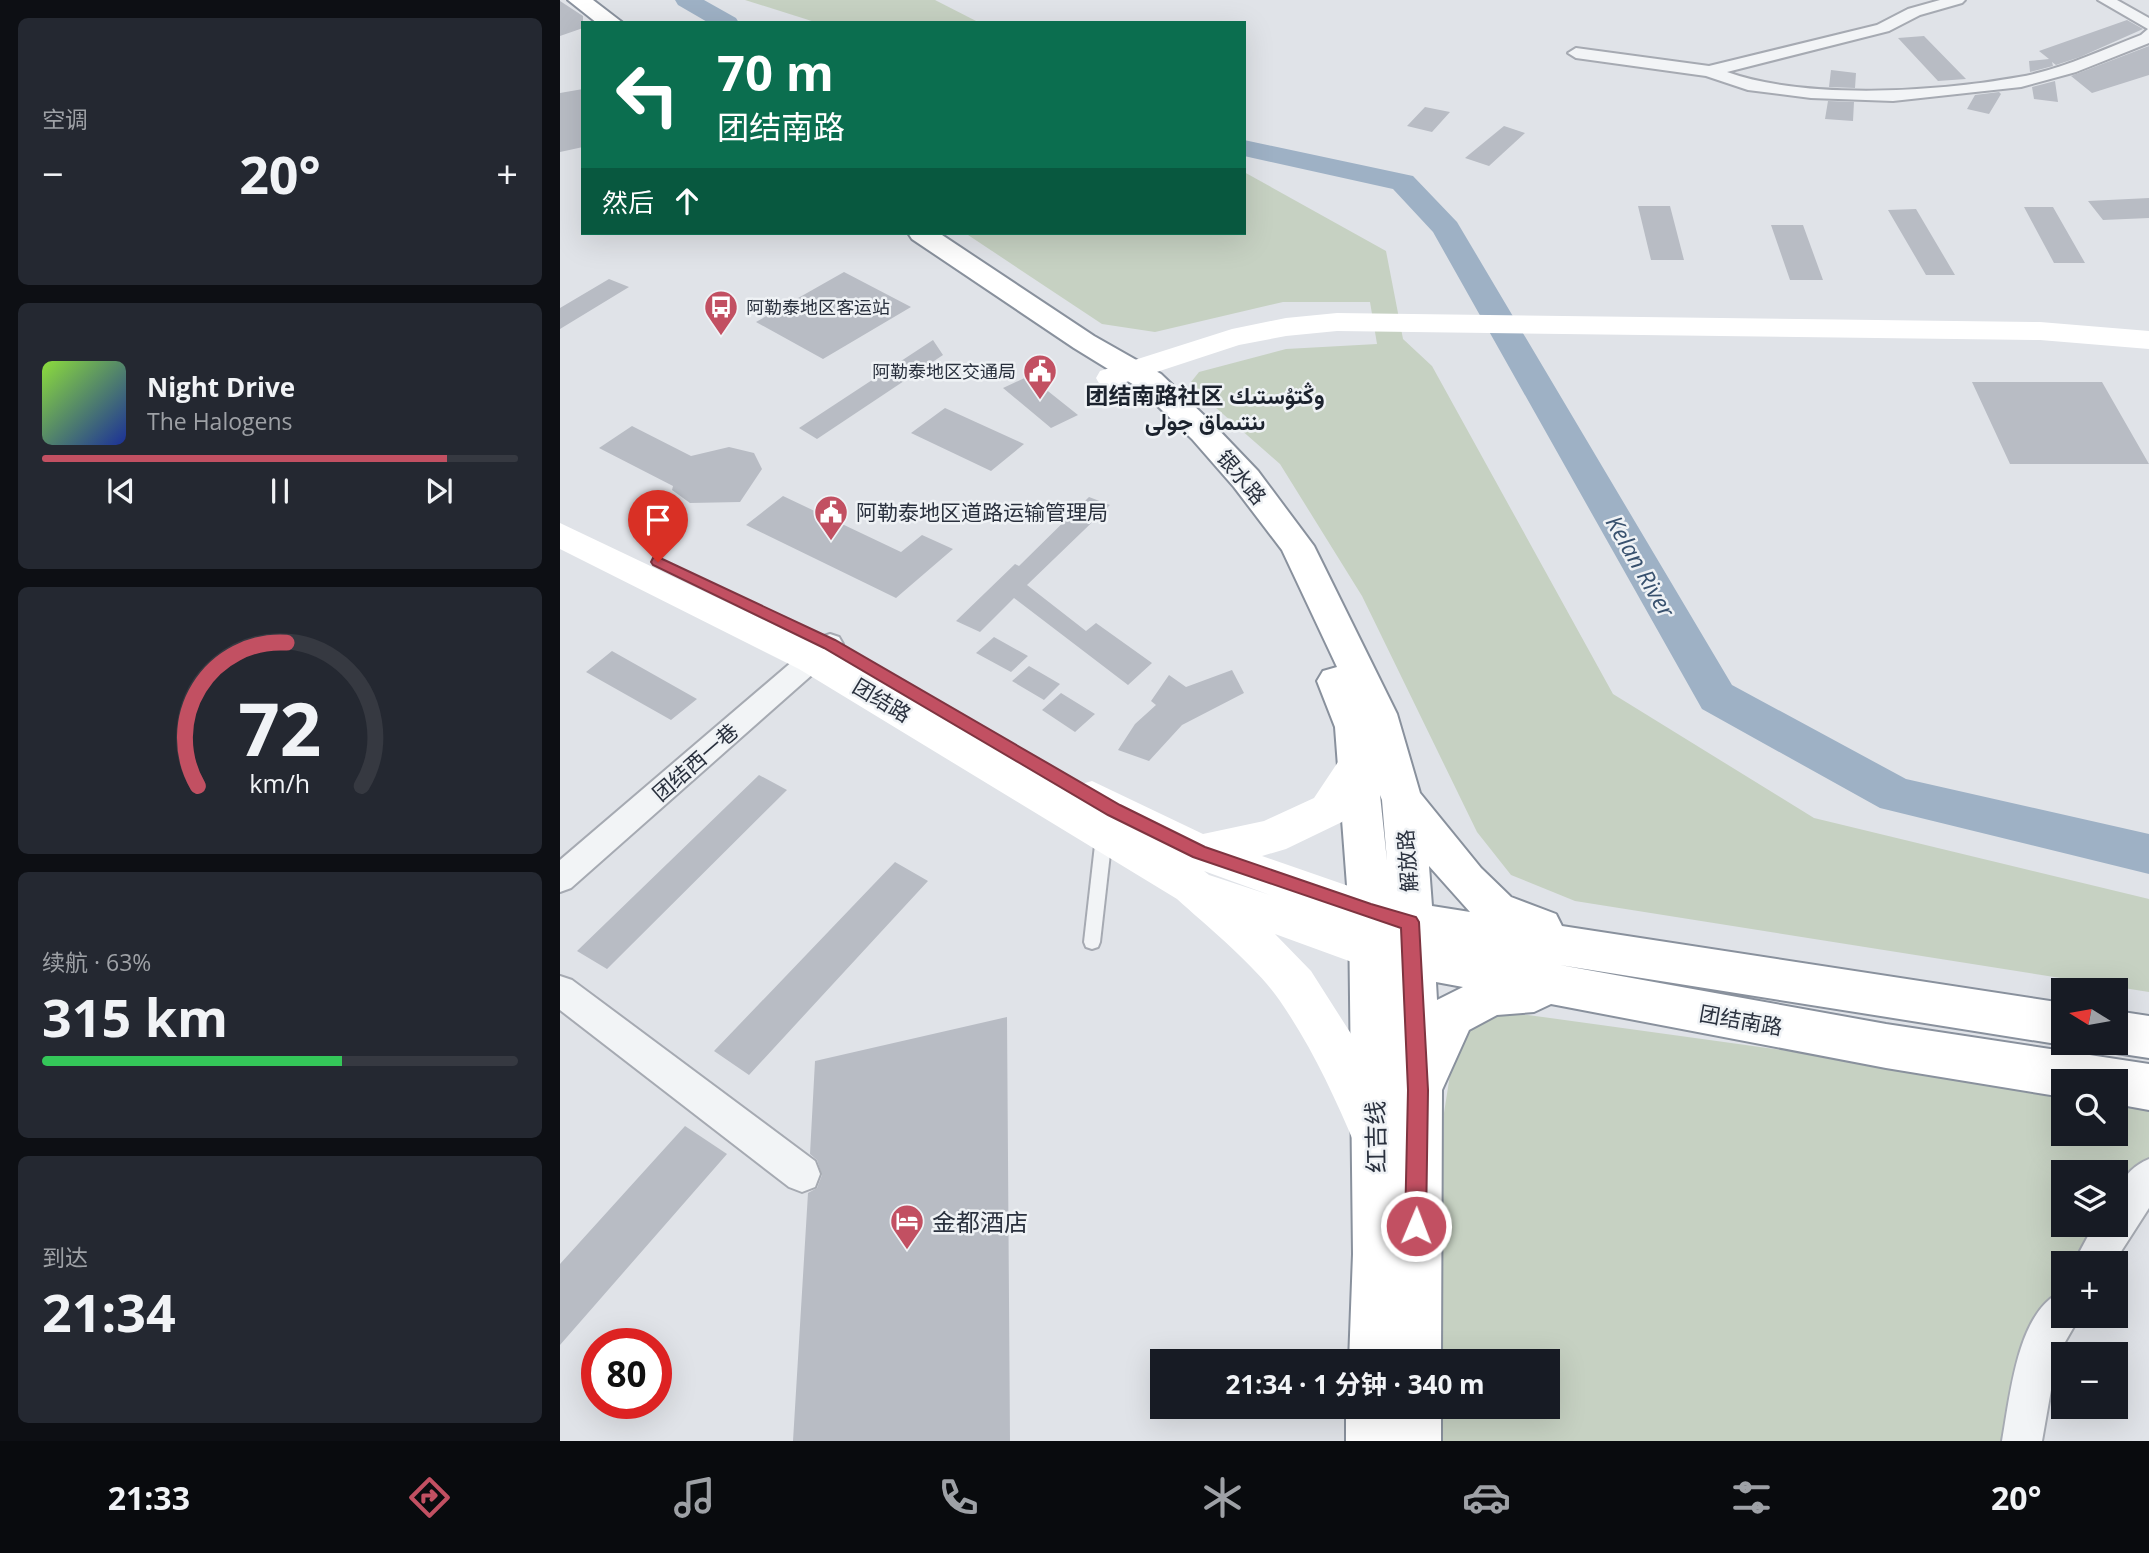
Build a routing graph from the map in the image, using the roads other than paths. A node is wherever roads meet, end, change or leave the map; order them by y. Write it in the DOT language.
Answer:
graph roads {
  1 [pos="579,0"];
  2 [pos="1957,0"];
  3 [pos="2106,0"];
  4 [pos="560,1"];
  5 [pos="590,21"];
  6 [pos="609,21"];
  7 [pos="2149,25"];
  8 [pos="2149,34"];
  9 [pos="1576,53"];
  10 [pos="1709,71"];
  11 [pos="896,235"];
  12 [pos="924,235"];
  13 [pos="1639,335"];
  14 [pos="2149,340"];
  15 [pos="2149,355"];
  16 [pos="1131,380"];
  17 [pos="560,514"];
  18 [pos="560,535"];
  19 [pos="821,652"];
  20 [pos="1356,766"];
  21 [pos="1402,800"];
  22 [pos="1105,834"];
  23 [pos="1196,869"];
  24 [pos="560,879"];
  25 [pos="1391,936"];
  26 [pos="1092,942"];
  27 [pos="1605,953"];
  28 [pos="1573,989"];
  29 [pos="560,991"];
  30 [pos="2051,1022"];
  31 [pos="2128,1034"];
  32 [pos="2149,1037"];
  33 [pos="2051,1072"];
  34 [pos="2128,1084"];
  35 [pos="2149,1087"];
  36 [pos="1418,1090"];
  37 [pos="1375,1137"];
  38 [pos="802,1174"];
  39 [pos="2149,1177"];
  40 [pos="2128,1206"];
  41 [pos="2052,1328"];
  42 [pos="1376,1349"];
  43 [pos="1414,1349"];
  44 [pos="1374,1419"];
  45 [pos="1413,1419"];
  46 [pos="1374,1441"];
  47 [pos="1413,1441"];
  48 [pos="2022,1441"];
  1 -- 6 [label="main road"];
  2 -- 10 [label="street"];
  3 -- 7 [label="street"];
  4 -- 5 [label="main road"];
  8 -- 10 [label="street"];
  9 -- 10 [label="street"];
  11 -- 16 [label="main road, 银水路"];
  12 -- 16 [label="main road, 银水路"];
  13 -- 14 [label="main road"];
  13 -- 15 [label="main road"];
  13 -- 16 [label="main road"];
  16 -- 20 [label="main road, 银水路"];
  16 -- 21 [label="main road, 银水路"];
  17 -- 19 [label="main road, 团结路"];
  18 -- 19 [label="main road, 团结路"];
  19 -- 22 [label="main road, 团结路"];
  19 -- 23 [label="main road, 团结路"];
  19 -- 24 [label="street, 团结西一巷"];
  20 -- 23 [label="main road"];
  20 -- 25 [label="main road, 银水路"];
  21 -- 25 [label="main road, 解放路"];
  21 -- 27 [label="main road"];
  22 -- 23 [label="main road, 团结路"];
  22 -- 26 [label="lane"];
  23 -- 25 [label="main road"];
  23 -- 37 [label="main road"];
  25 -- 27 [label="main road"];
  25 -- 28 [label="main road, 团结南路"];
  25 -- 36 [label="main road, 红吉线"];
  25 -- 37 [label="main road, 红吉线"];
  27 -- 30 [label="main road"];
  28 -- 33 [label="main road, 团结南路"];
  28 -- 36 [label="main road"];
  29 -- 38 [label="street"];
  31 -- 32 [label="main road"];
  34 -- 35 [label="main road, 团结南路"];
  36 -- 43 [label="main road, 红吉线"];
  37 -- 42 [label="main road, 红吉线"];
  39 -- 40 [label="street"];
  41 -- 48 [label="street"];
  44 -- 46 [label="main road"];
  45 -- 47 [label="main road"];
}
